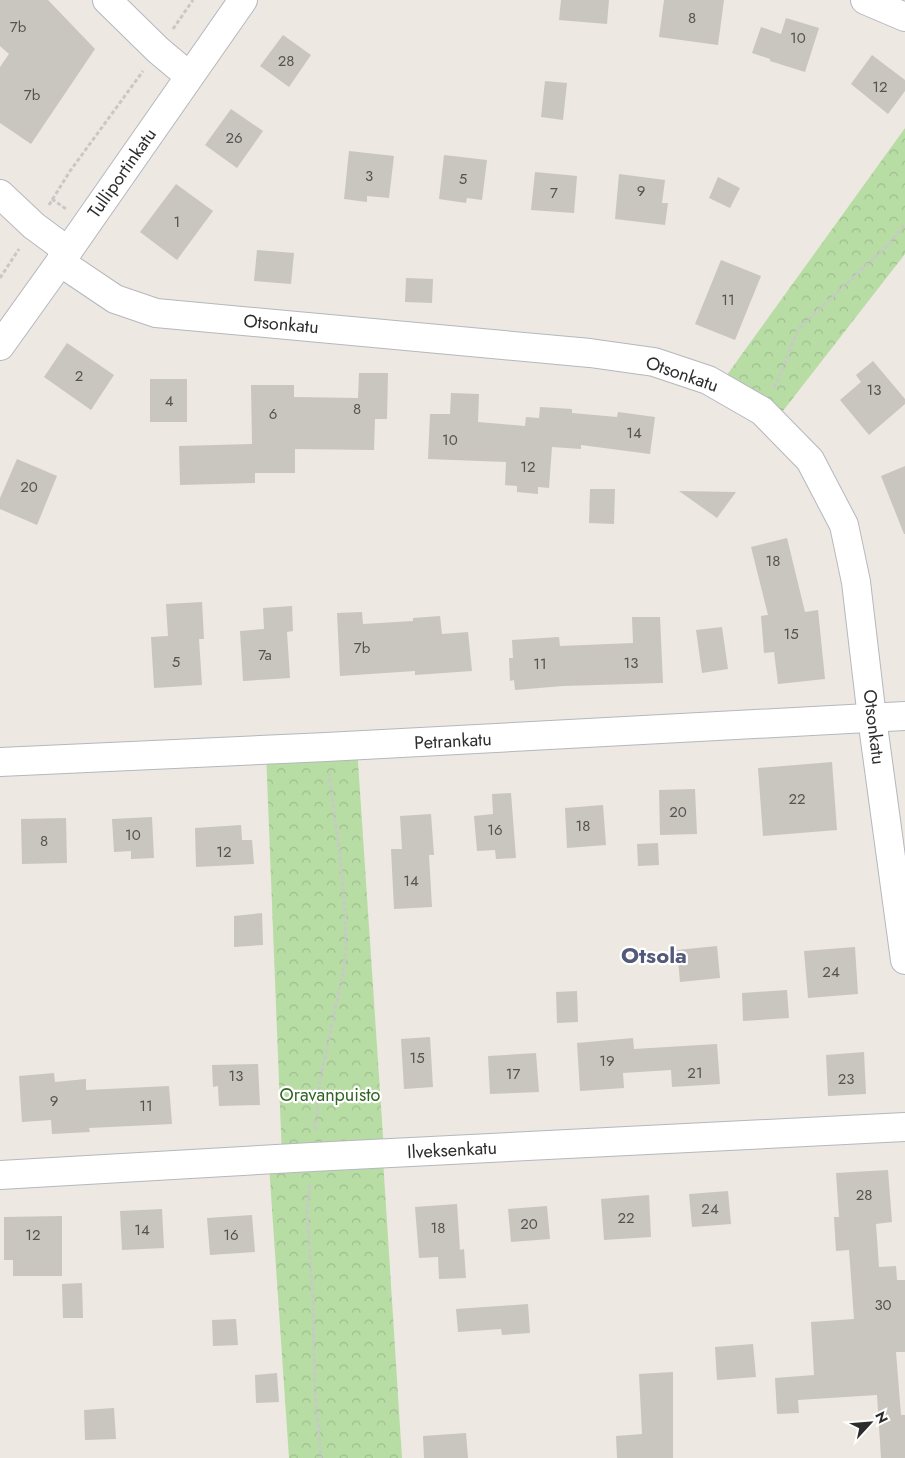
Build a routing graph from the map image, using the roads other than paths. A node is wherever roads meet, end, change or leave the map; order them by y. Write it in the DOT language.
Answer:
graph roads {
  1 [pos="107,0"];
  2 [pos="243,0"];
  3 [pos="865,0"];
  4 [pos="905,17"];
  5 [pos="189,76"];
  6 [pos="0,194"];
  7 [pos="64,257"];
  8 [pos="0,346"];
  9 [pos="905,716"];
  10 [pos="872,718"];
  11 [pos="0,762"];
  12 [pos="905,960"];
  13 [pos="905,1127"];
  14 [pos="0,1175"];
  1 -- 5 [label="street"];
  2 -- 5 [label="street, Tulliportinkatu"];
  3 -- 4 [label="street"];
  5 -- 7 [label="street, Tulliportinkatu"];
  6 -- 7 [label="street, Otsonkatu"];
  7 -- 8 [label="street, Tulliportinkatu"];
  7 -- 10 [label="street, Otsonkatu"];
  9 -- 10 [label="street, Petrankatu"];
  10 -- 11 [label="street, Petrankatu"];
  10 -- 12 [label="street, Otsonkatu"];
  13 -- 14 [label="street, Ilveksenkatu"];
}
